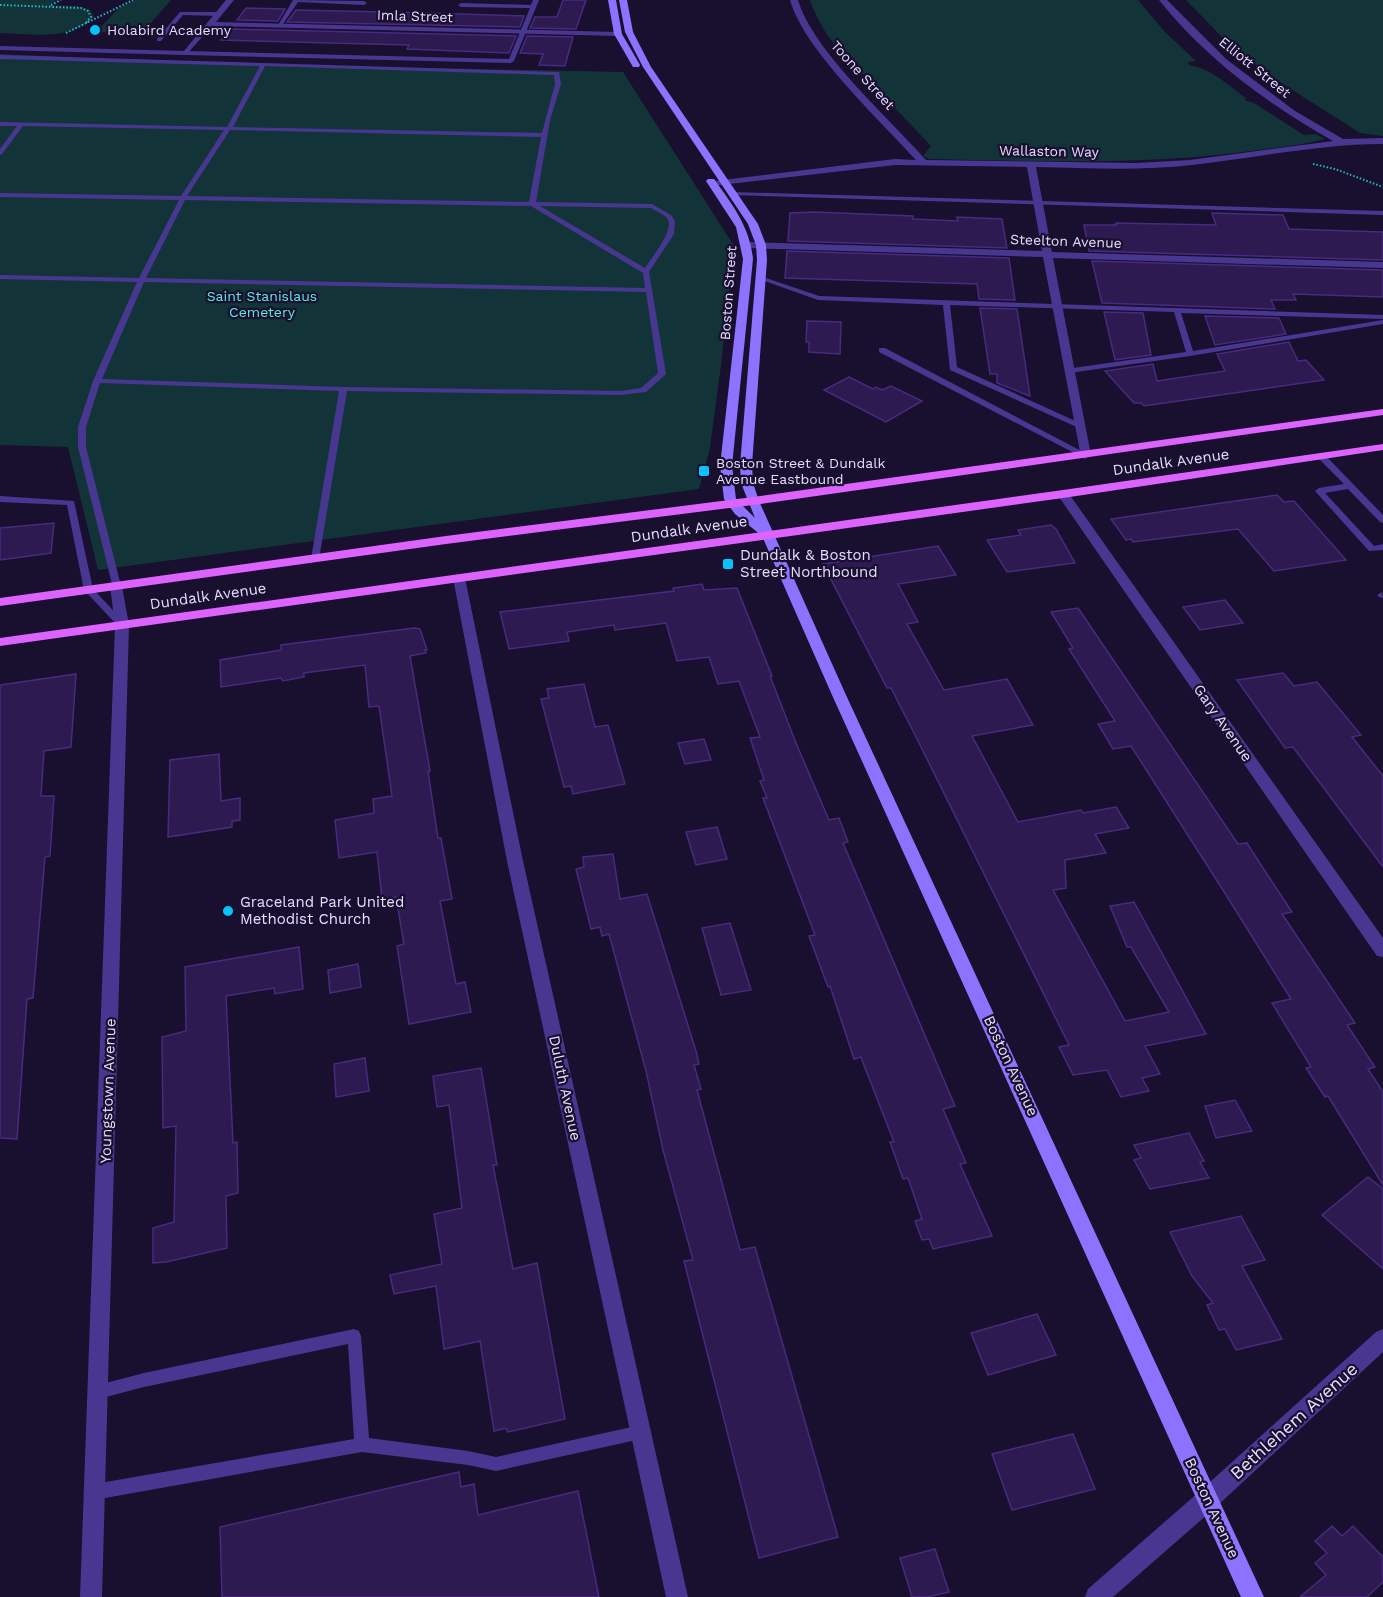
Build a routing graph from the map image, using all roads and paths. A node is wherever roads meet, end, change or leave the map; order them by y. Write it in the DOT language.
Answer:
graph roads {
  1 [pos="61,0"];
  2 [pos="133,0"];
  3 [pos="230,0"];
  4 [pos="296,0"];
  5 [pos="536,0"];
  6 [pos="612,0"];
  7 [pos="623,0"];
  8 [pos="794,0"];
  9 [pos="1163,0"];
  10 [pos="364,3"];
  11 [pos="0,5"];
  12 [pos="461,5"];
  13 [pos="48,6"];
  14 [pos="533,7"];
  15 [pos="219,14"];
  16 [pos="85,24"];
  17 [pos="210,24"];
  18 [pos="279,26"];
  19 [pos="524,32"];
  20 [pos="618,34"];
  21 [pos="58,37"];
  22 [pos="159,40"];
  23 [pos="0,48"];
  24 [pos="186,53"];
  25 [pos="0,57"];
  26 [pos="262,65"];
  27 [pos="672,112"];
  28 [pos="0,124"];
  29 [pos="22,124"];
  30 [pos="229,128"];
  31 [pos="545,135"];
  32 [pos="1383,141"];
  33 [pos="1341,142"];
  34 [pos="0,153"];
  35 [pos="921,161"];
  36 [pos="1312,164"];
  37 [pos="1031,165"];
  38 [pos="719,183"];
  39 [pos="1383,187"];
  40 [pos="733,194"];
  41 [pos="0,195"];
  42 [pos="183,198"];
  43 [pos="532,204"];
  44 [pos="1038,204"];
  45 [pos="1383,213"];
  46 [pos="748,244"];
  47 [pos="761,245"];
  48 [pos="1048,254"];
  49 [pos="1383,265"];
  50 [pos="646,272"];
  51 [pos="0,277"];
  52 [pos="761,278"];
  53 [pos="141,280"];
  54 [pos="648,290"];
  55 [pos="946,303"];
  56 [pos="1058,306"];
  57 [pos="1177,310"];
  58 [pos="1383,319"];
  59 [pos="882,350"];
  60 [pos="1190,354"];
  61 [pos="1069,371"];
  62 [pos="97,381"];
  63 [pos="343,389"];
  64 [pos="1383,412"];
  65 [pos="1079,426"];
  66 [pos="1383,447"];
  67 [pos="1085,455"];
  68 [pos="1322,457"];
  69 [pos="1350,486"];
  70 [pos="1062,494"];
  71 [pos="0,499"];
  72 [pos="753,501"];
  73 [pos="729,503"];
  74 [pos="1383,520"];
  75 [pos="768,535"];
  76 [pos="1383,547"];
  77 [pos="315,560"];
  78 [pos="459,578"];
  79 [pos="116,586"];
  80 [pos="89,590"];
  81 [pos="0,602"];
  82 [pos="122,625"];
  83 [pos="0,642"];
  84 [pos="1383,951"];
  85 [pos="1383,1339"];
  86 [pos="98,1392"];
  87 [pos="641,1432"];
  88 [pos="362,1445"];
  89 [pos="94,1492"];
  90 [pos="1208,1499"];
  91 [pos="91,1597"];
  92 [pos="677,1597"];
  93 [pos="1096,1597"];
  94 [pos="1253,1597"];
  1 -- 13 [label="path"];
  2 -- 16 [label="path"];
  3 -- 15 [label="street"];
  4 -- 10 [label="lane"];
  4 -- 18 [label="lane"];
  5 -- 14 [label="lane"];
  6 -- 20 [label="main road, Boston Street"];
  7 -- 27 [label="main road, Boston Street"];
  8 -- 35 [label="street, Toone Street"];
  9 -- 33 [label="street, Elliott Street"];
  11 -- 13 [label="path"];
  12 -- 14 [label="lane"];
  13 -- 16 [label="path"];
  14 -- 19 [label="lane"];
  15 -- 17 [label="street"];
  15 -- 22 [label="lane"];
  16 -- 21 [label="path"];
  17 -- 18 [label="street, Imla Street"];
  17 -- 24 [label="street"];
  18 -- 19 [label="street, Imla Street"];
  19 -- 20 [label="street, Imla Street"];
  19 -- 24 [label="lane"];
  20 -- 27 [label="main road, Boston Street"];
  23 -- 24 [label="street"];
  25 -- 26 [label="lane"];
  26 -- 30 [label="lane"];
  26 -- 31 [label="lane"];
  27 -- 38 [label="main road, Boston Street"];
  28 -- 29 [label="lane"];
  29 -- 30 [label="lane"];
  29 -- 34 [label="lane"];
  30 -- 31 [label="lane"];
  30 -- 42 [label="lane"];
  31 -- 43 [label="lane"];
  32 -- 33 [label="street, Wallaston Way"];
  33 -- 37 [label="street, Wallaston Way"];
  35 -- 37 [label="street, Wallaston Way"];
  35 -- 38 [label="street, Wallaston Way"];
  36 -- 39 [label="path"];
  37 -- 44 [label="street"];
  38 -- 40 [label="main road, Boston Street"];
  38 -- 46 [label="main road, Boston Street"];
  40 -- 44 [label="lane"];
  40 -- 47 [label="main road, Boston Street"];
  41 -- 42 [label="lane"];
  42 -- 43 [label="lane"];
  42 -- 53 [label="lane"];
  43 -- 50 [label="lane"];
  43 -- 50 [label="lane"];
  44 -- 45 [label="lane"];
  44 -- 48 [label="street"];
  46 -- 47 [label="street, Steelton Avenue"];
  46 -- 73 [label="main road, Boston Street"];
  47 -- 48 [label="street, Steelton Avenue"];
  47 -- 52 [label="main road, Boston Street"];
  48 -- 49 [label="street, Steelton Avenue"];
  48 -- 56 [label="street"];
  50 -- 54 [label="lane"];
  51 -- 53 [label="lane"];
  52 -- 55 [label="lane"];
  52 -- 72 [label="main road, Boston Street"];
  53 -- 54 [label="lane"];
  53 -- 62 [label="lane"];
  54 -- 63 [label="lane"];
  55 -- 56 [label="lane"];
  55 -- 65 [label="lane"];
  56 -- 57 [label="lane"];
  56 -- 61 [label="street"];
  57 -- 58 [label="lane"];
  57 -- 60 [label="lane"];
  58 -- 60 [label="lane"];
  59 -- 67 [label="lane"];
  60 -- 61 [label="lane"];
  61 -- 65 [label="street"];
  62 -- 63 [label="lane"];
  62 -- 79 [label="lane"];
  63 -- 77 [label="lane"];
  64 -- 67 [label="main road, Dundalk Avenue"];
  65 -- 67 [label="street"];
  66 -- 68 [label="main road, Dundalk Avenue"];
  67 -- 72 [label="main road, Dundalk Avenue"];
  68 -- 69 [label="lane"];
  68 -- 70 [label="main road, Dundalk Avenue"];
  69 -- 74 [label="lane"];
  69 -- 76 [label="lane"];
  70 -- 75 [label="main road, Dundalk Avenue"];
  70 -- 84 [label="street, Gary Avenue"];
  71 -- 80 [label="lane"];
  72 -- 73 [label="main road, Dundalk Avenue"];
  72 -- 75 [label="main road, Boston Avenue"];
  73 -- 75 [label="main road"];
  73 -- 77 [label="main road, Dundalk Avenue"];
  75 -- 78 [label="main road, Dundalk Avenue"];
  75 -- 90 [label="main road, Boston Avenue"];
  77 -- 79 [label="main road, Dundalk Avenue"];
  78 -- 82 [label="main road, Dundalk Avenue"];
  78 -- 87 [label="street, Duluth Avenue"];
  79 -- 80 [label="main road, Dundalk Avenue"];
  79 -- 82 [label="street, Youngstown Avenue"];
  80 -- 81 [label="main road, Dundalk Avenue"];
  80 -- 82 [label="lane"];
  82 -- 83 [label="main road, Dundalk Avenue"];
  82 -- 86 [label="street, Youngstown Avenue"];
  85 -- 90 [label="street, Bethlehem Avenue"];
  86 -- 88 [label="lane"];
  86 -- 89 [label="street, Youngstown Avenue"];
  87 -- 88 [label="lane"];
  87 -- 92 [label="street, Duluth Avenue"];
  88 -- 89 [label="lane"];
  89 -- 91 [label="street, Youngstown Avenue"];
  90 -- 93 [label="street, Bethlehem Avenue"];
  90 -- 94 [label="main road, Boston Avenue"];
}
